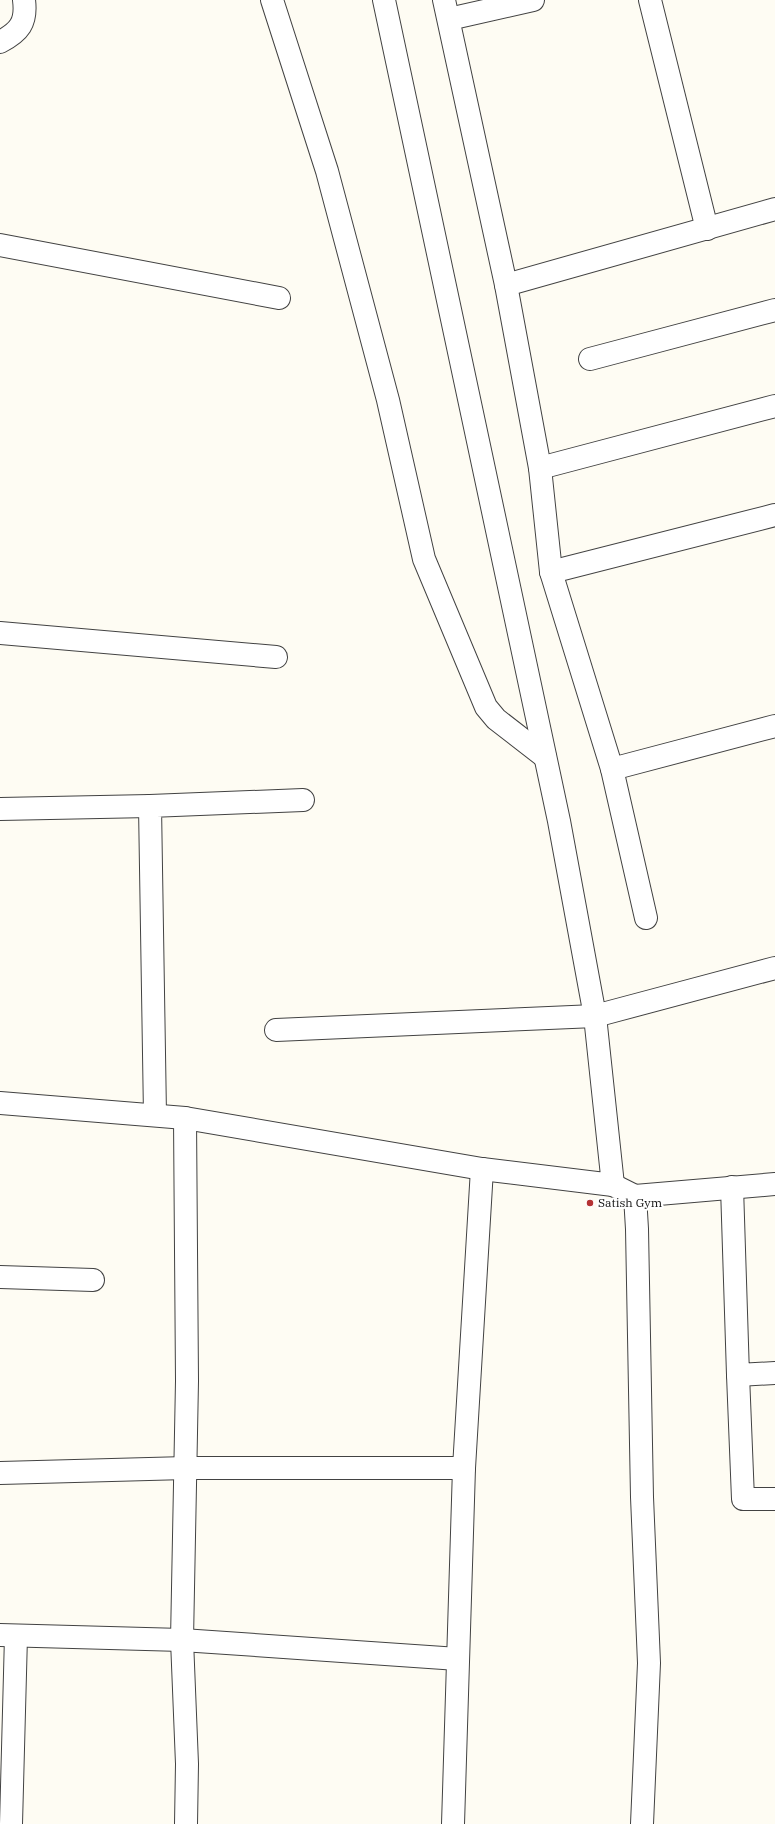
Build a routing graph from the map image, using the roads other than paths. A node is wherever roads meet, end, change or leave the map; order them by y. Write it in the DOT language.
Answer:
graph roads {
  1 [pos="24,0"];
  2 [pos="272,0"];
  3 [pos="384,0"];
  4 [pos="533,0"];
  5 [pos="650,0"];
  6 [pos="446,9"];
  7 [pos="0,42"];
  8 [pos="775,209"];
  9 [pos="707,230"];
  10 [pos="0,245"];
  11 [pos="506,285"];
  12 [pos="279,298"];
  13 [pos="775,310"];
  14 [pos="590,359"];
  15 [pos="775,406"];
  16 [pos="540,468"];
  17 [pos="775,515"];
  18 [pos="551,572"];
  19 [pos="0,633"];
  20 [pos="276,657"];
  21 [pos="775,726"];
  22 [pos="545,757"];
  23 [pos="612,769"];
  24 [pos="303,800"];
  25 [pos="150,806"];
  26 [pos="0,809"];
  27 [pos="646,918"];
  28 [pos="775,968"];
  29 [pos="595,1016"];
  30 [pos="276,1030"];
  31 [pos="0,1103"];
  32 [pos="155,1115"];
  33 [pos="185,1118"];
  34 [pos="482,1169"];
  35 [pos="775,1184"];
  36 [pos="613,1185"];
  37 [pos="732,1187"];
  38 [pos="634,1196"];
  39 [pos="0,1277"];
  40 [pos="93,1280"];
  41 [pos="775,1373"];
  42 [pos="738,1375"];
  43 [pos="186,1468"];
  44 [pos="464,1468"];
  45 [pos="0,1473"];
  46 [pos="775,1499"];
  47 [pos="8,1635"];
  48 [pos="182,1640"];
  49 [pos="458,1659"];
  50 [pos="11,1824"];
  51 [pos="186,1824"];
  52 [pos="453,1824"];
  53 [pos="642,1824"];
  1 -- 7 [label="street"];
  2 -- 22 [label="street"];
  3 -- 22 [label="street"];
  4 -- 6 [label="street"];
  5 -- 9 [label="street"];
  6 -- 11 [label="street"];
  8 -- 9 [label="street"];
  9 -- 11 [label="street"];
  10 -- 12 [label="street"];
  11 -- 16 [label="street"];
  13 -- 14 [label="street"];
  15 -- 16 [label="street"];
  16 -- 18 [label="street"];
  17 -- 18 [label="street"];
  18 -- 23 [label="street"];
  19 -- 20 [label="street"];
  21 -- 23 [label="street"];
  22 -- 29 [label="street"];
  23 -- 27 [label="street"];
  24 -- 25 [label="street"];
  25 -- 26 [label="street"];
  25 -- 32 [label="street"];
  28 -- 29 [label="street"];
  29 -- 30 [label="street"];
  29 -- 36 [label="street"];
  31 -- 32 [label="street"];
  32 -- 33 [label="street"];
  33 -- 34 [label="street"];
  33 -- 43 [label="street"];
  34 -- 36 [label="street"];
  34 -- 44 [label="street"];
  35 -- 37 [label="street"];
  36 -- 38 [label="street"];
  37 -- 38 [label="street"];
  37 -- 42 [label="street"];
  38 -- 53 [label="street"];
  39 -- 40 [label="street"];
  41 -- 42 [label="street"];
  42 -- 46 [label="street"];
  43 -- 44 [label="street"];
  43 -- 45 [label="street"];
  43 -- 48 [label="street"];
  44 -- 49 [label="street"];
  47 -- 48 [label="street"];
  47 -- 50 [label="street"];
  48 -- 49 [label="street"];
  48 -- 51 [label="street"];
  49 -- 52 [label="street"];
}
